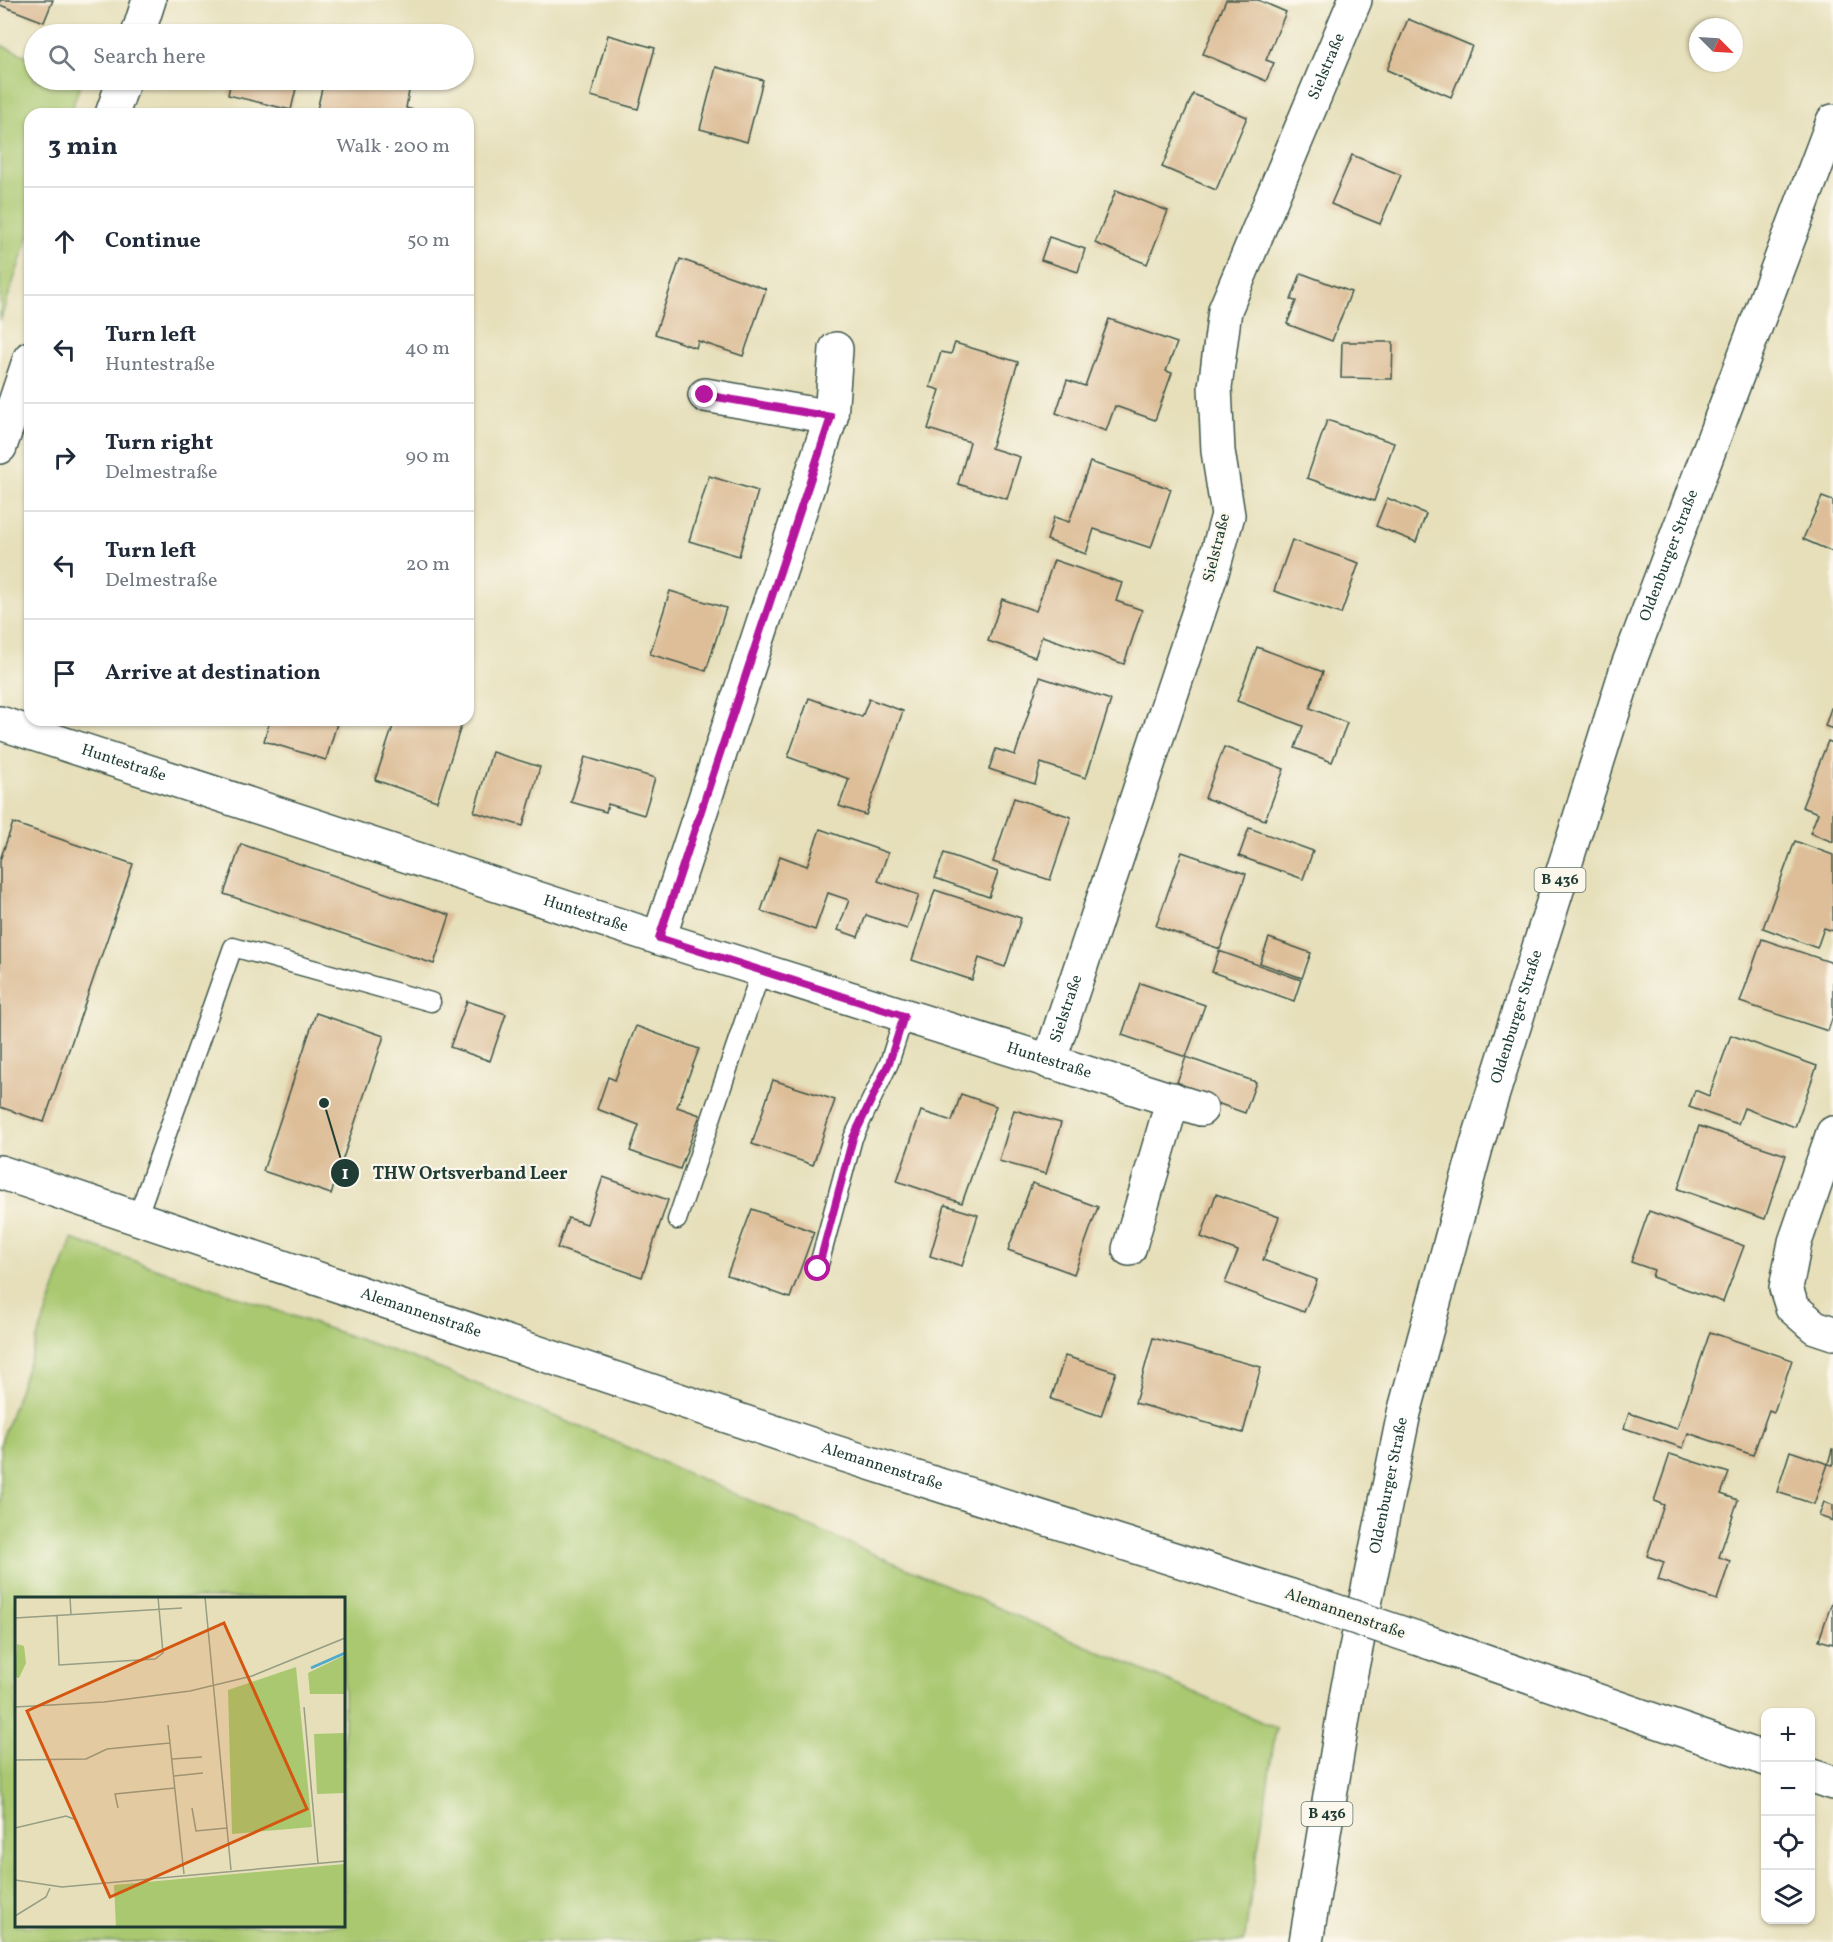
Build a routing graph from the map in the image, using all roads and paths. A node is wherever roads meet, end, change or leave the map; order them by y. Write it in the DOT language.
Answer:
graph roads {
  1 [pos="149,0"];
  2 [pos="1355,0"];
  3 [pos="141,24"];
  4 [pos="120,90"];
  5 [pos="114,108"];
  6 [pos="1833,122"];
  7 [pos="836,349"];
  8 [pos="24,376"];
  9 [pos="705,395"];
  10 [pos="831,417"];
  11 [pos="0,447"];
  12 [pos="0,723"];
  13 [pos="659,938"];
  14 [pos="761,971"];
  15 [pos="431,1002"];
  16 [pos="904,1016"];
  17 [pos="1049,1062"];
  18 [pos="1833,1133"];
  19 [pos="0,1172"];
  20 [pos="137,1218"];
  21 [pos="677,1220"];
  22 [pos="1129,1249"];
  23 [pos="818,1269"];
  24 [pos="1833,1333"];
  25 [pos="1761,1757"];
  26 [pos="1815,1777"];
  27 [pos="1833,1783"];
  28 [pos="1306,1942"];
  1 -- 3 [label="street"];
  2 -- 17 [label="street, Sielstraße"];
  4 -- 5 [label="street"];
  6 -- 28 [label="street, Oldenburger Straße / B 436"];
  7 -- 10 [label="street"];
  8 -- 11 [label="street"];
  9 -- 10 [label="street"];
  10 -- 13 [label="street"];
  12 -- 13 [label="street, Huntestraße"];
  13 -- 14 [label="street, Huntestraße"];
  14 -- 16 [label="street, Huntestraße"];
  14 -- 21 [label="lane"];
  15 -- 20 [label="lane"];
  16 -- 17 [label="street, Huntestraße"];
  16 -- 23 [label="lane"];
  17 -- 22 [label="street, Huntestraße"];
  18 -- 24 [label="street"];
  19 -- 20 [label="street, Alemannenstraße"];
  20 -- 25 [label="street, Alemannenstraße, bridge"];
  26 -- 27 [label="street"];
}
